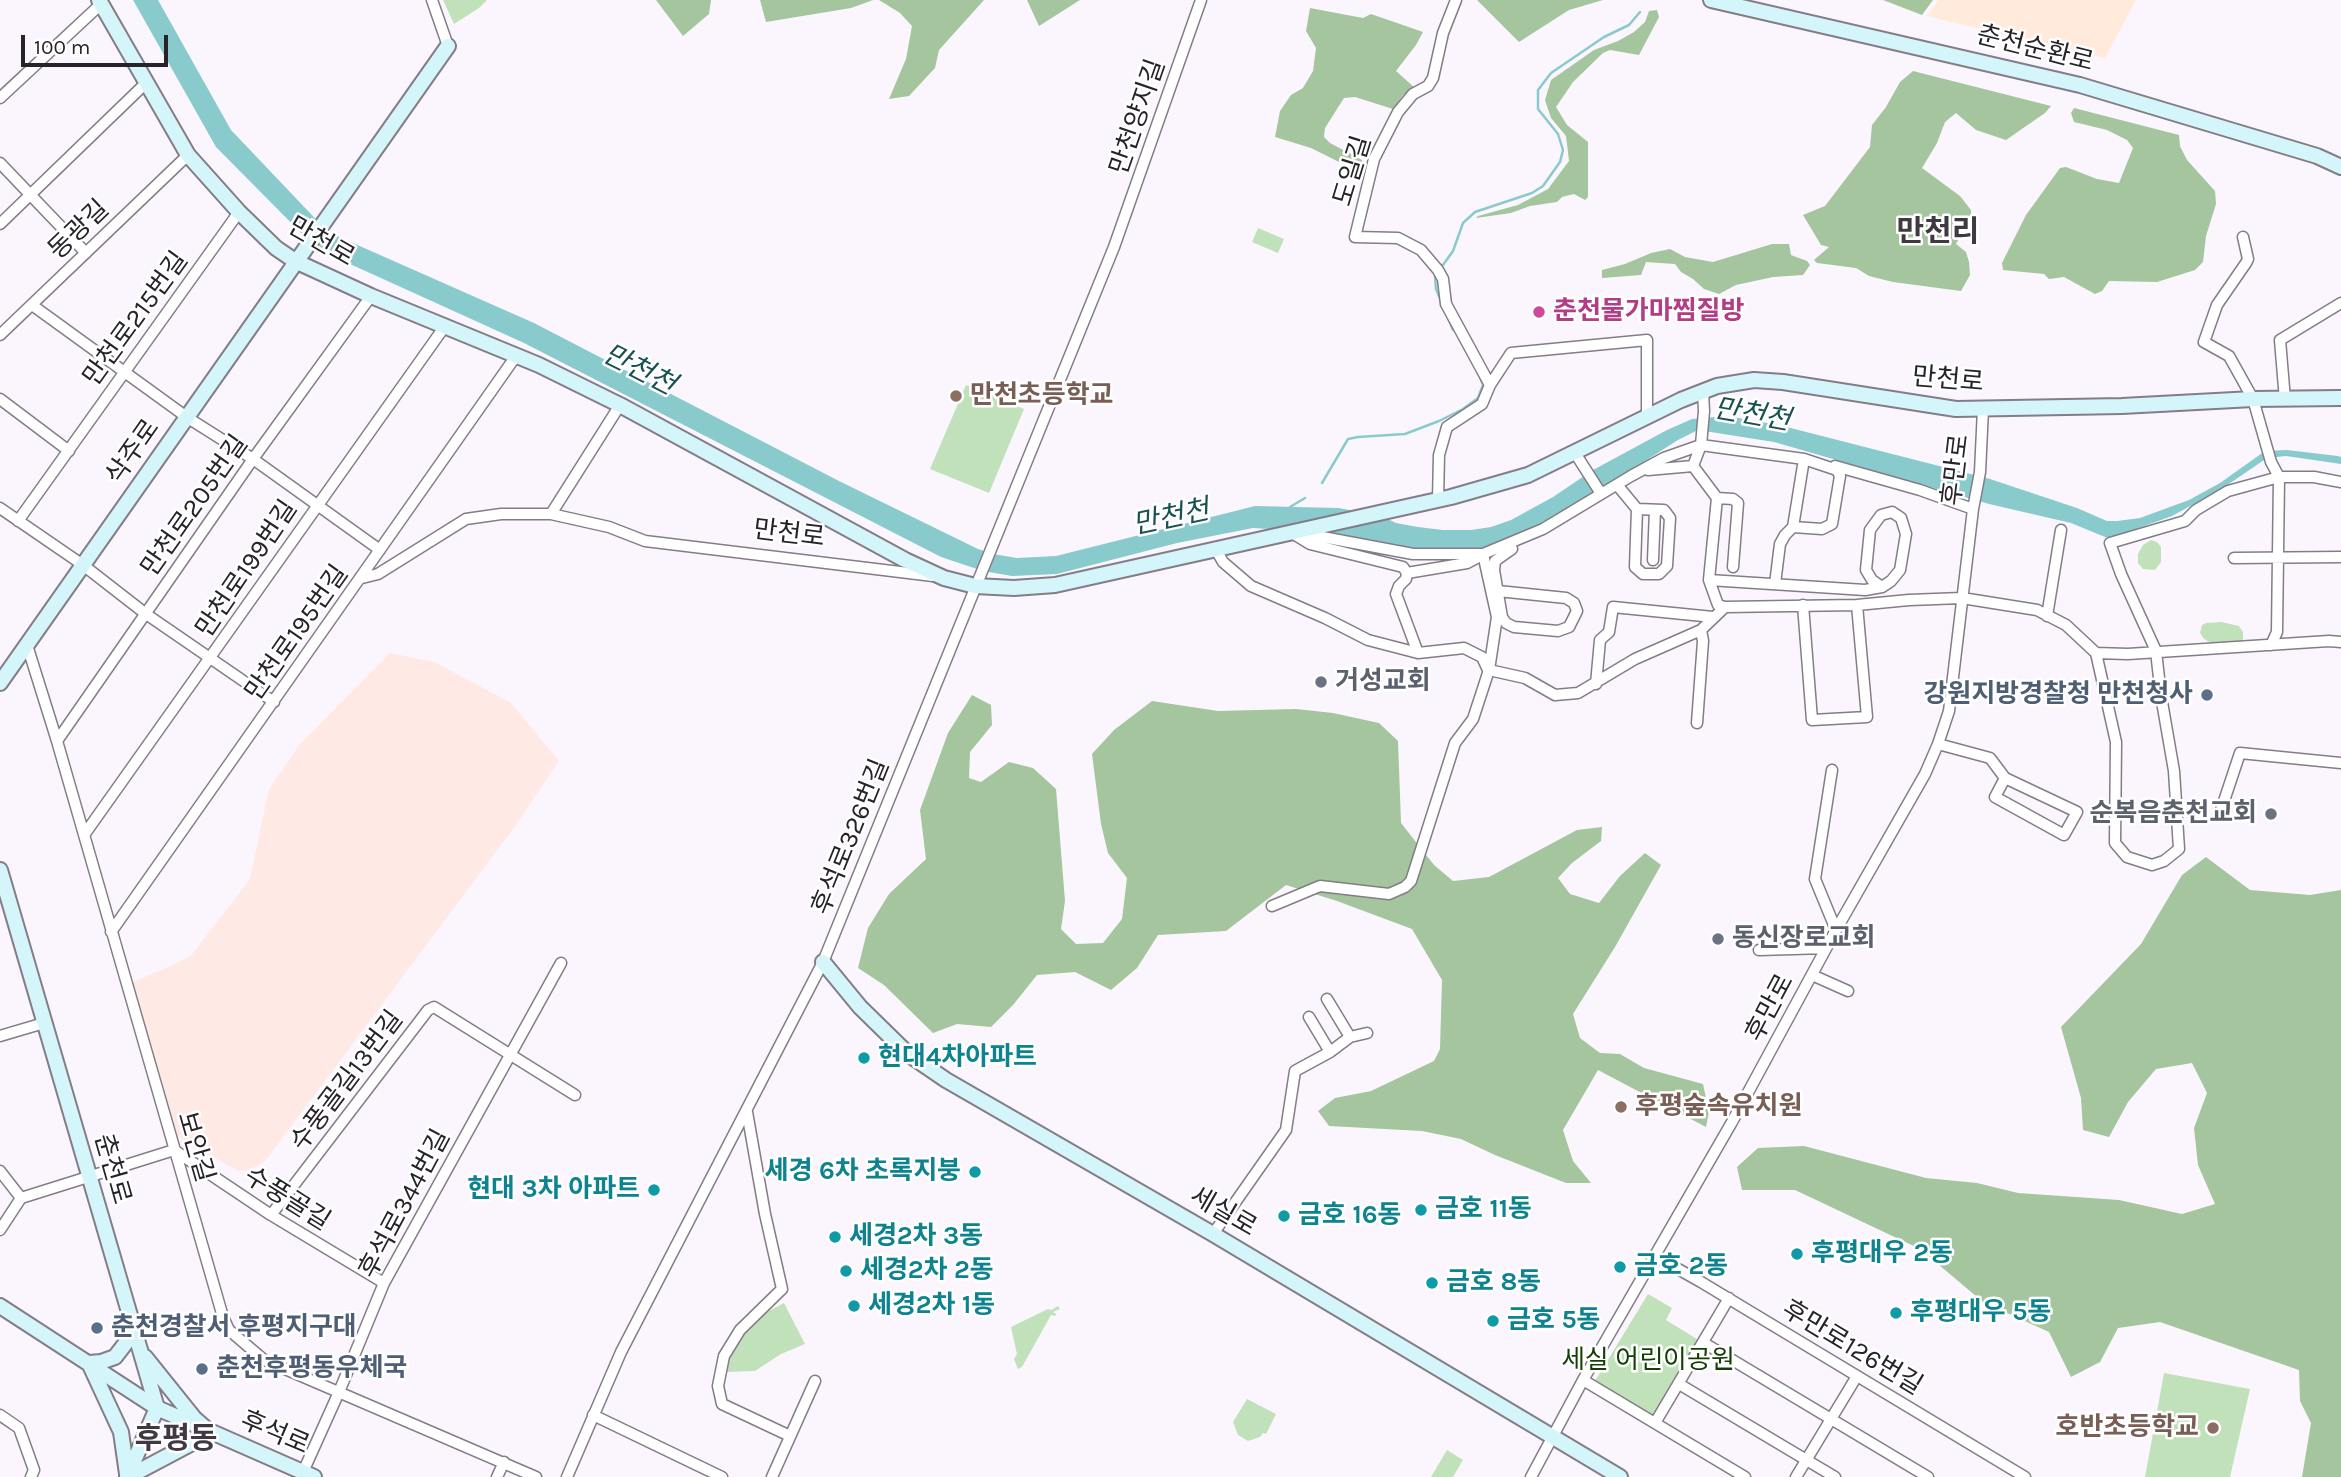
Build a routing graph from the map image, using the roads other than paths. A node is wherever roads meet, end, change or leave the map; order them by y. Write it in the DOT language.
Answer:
graph roads {
  1 [pos="432,0"];
  2 [pos="1200,0"];
  3 [pos="1456,0"];
  4 [pos="1711,0"];
  5 [pos="100,2"];
  6 [pos="448,46"];
  7 [pos="146,83"];
  8 [pos="0,98"];
  9 [pos="188,155"];
  10 [pos="0,163"];
  11 [pos="2341,167"];
  12 [pos="30,195"];
  13 [pos="239,212"];
  14 [pos="0,224"];
  15 [pos="2243,237"];
  16 [pos="86,253"];
  17 [pos="295,261"];
  18 [pos="371,296"];
  19 [pos="2341,303"];
  20 [pos="32,305"];
  21 [pos="445,326"];
  22 [pos="0,335"];
  23 [pos="516,356"];
  24 [pos="124,370"];
  25 [pos="1490,385"];
  26 [pos="1703,392"];
  27 [pos="2341,398"];
  28 [pos="2253,399"];
  29 [pos="0,400"];
  30 [pos="2285,400"];
  31 [pos="621,405"];
  32 [pos="1983,408"];
  33 [pos="1647,417"];
  34 [pos="188,418"];
  35 [pos="1701,443"];
  36 [pos="69,451"];
  37 [pos="1575,453"];
  38 [pos="253,459"];
  39 [pos="1804,459"];
  40 [pos="1693,466"];
  41 [pos="2279,477"];
  42 [pos="2341,482"];
  43 [pos="1618,486"];
  44 [pos="1601,492"];
  45 [pos="1717,498"];
  46 [pos="1438,500"];
  47 [pos="317,504"];
  48 [pos="1973,507"];
  49 [pos="0,508"];
  50 [pos="1637,509"];
  51 [pos="1656,510"];
  52 [pos="551,514"];
  53 [pos="18,521"];
  54 [pos="1002,524"];
  55 [pos="1793,527"];
  56 [pos="2061,530"];
  57 [pos="1297,532"];
  58 [pos="1215,548"];
  59 [pos="380,550"];
  60 [pos="1483,554"];
  61 [pos="2278,557"];
  62 [pos="2341,557"];
  63 [pos="2234,558"];
  64 [pos="1653,560"];
  65 [pos="83,565"];
  66 [pos="1733,567"];
  67 [pos="1406,573"];
  68 [pos="362,578"];
  69 [pos="944,578"];
  70 [pos="978,580"];
  71 [pos="1709,580"];
  72 [pos="1775,584"];
  73 [pos="1882,587"];
  74 [pos="1499,592"];
  75 [pos="1962,598"];
  76 [pos="1802,605"];
  77 [pos="1857,605"];
  78 [pos="1725,607"];
  79 [pos="146,614"];
  80 [pos="2048,616"];
  81 [pos="1713,617"];
  82 [pos="1701,631"];
  83 [pos="2341,642"];
  84 [pos="27,645"];
  85 [pos="2271,645"];
  86 [pos="2156,651"];
  87 [pos="1418,653"];
  88 [pos="2096,653"];
  89 [pos="212,657"];
  90 [pos="1489,670"];
  91 [pos="0,683"];
  92 [pos="1596,684"];
  93 [pos="274,702"];
  94 [pos="1697,723"];
  95 [pos="57,741"];
  96 [pos="1938,744"];
  97 [pos="2341,763"];
  98 [pos="1832,770"];
  99 [pos="2005,778"];
  100 [pos="2219,816"];
  101 [pos="84,835"];
  102 [pos="0,870"];
  103 [pos="1272,906"];
  104 [pos="1836,930"];
  105 [pos="111,932"];
  106 [pos="1826,948"];
  107 [pos="1759,950"];
  108 [pos="823,962"];
  109 [pos="561,963"];
  110 [pos="1812,975"];
  111 [pos="1848,991"];
  112 [pos="1326,999"];
  113 [pos="1309,1017"];
  114 [pos="44,1023"];
  115 [pos="1367,1033"];
  116 [pos="0,1036"];
  117 [pos="1350,1037"];
  118 [pos="1330,1052"];
  119 [pos="510,1055"];
  120 [pos="575,1095"];
  121 [pos="747,1111"];
  122 [pos="174,1150"];
  123 [pos="0,1171"];
  124 [pos="88,1177"];
  125 [pos="21,1198"];
  126 [pos="271,1215"];
  127 [pos="0,1230"];
  128 [pos="1213,1234"];
  129 [pos="1656,1256"];
  130 [pos="384,1283"];
  131 [pos="1729,1298"];
  132 [pos="0,1306"];
  133 [pos="133,1327"];
  134 [pos="1703,1343"];
  135 [pos="140,1349"];
  136 [pos="89,1363"];
  137 [pos="1857,1376"];
  138 [pos="1583,1380"];
  139 [pos="816,1381"];
  140 [pos="1679,1384"];
  141 [pos="339,1392"];
  142 [pos="157,1408"];
  143 [pos="0,1415"];
  144 [pos="593,1415"];
  145 [pos="1830,1420"];
  146 [pos="1655,1423"];
  147 [pos="211,1433"];
  148 [pos="790,1436"];
  149 [pos="1552,1437"];
  150 [pos="1806,1460"];
  151 [pos="504,1462"];
  152 [pos="2005,1465"];
  153 [pos="309,1475"];
  154 [pos="31,1477"];
  155 [pos="127,1477"];
  156 [pos="497,1477"];
  157 [pos="536,1477"];
  158 [pos="568,1477"];
  159 [pos="722,1477"];
  160 [pos="772,1477"];
  161 [pos="1531,1477"];
  162 [pos="1620,1477"];
  163 [pos="1745,1477"];
  164 [pos="1796,1477"];
  165 [pos="1835,1477"];
  166 [pos="1928,1477"];
  167 [pos="1998,1477"];
  168 [pos="2025,1477"];
  1 -- 6 [label="street"];
  2 -- 54 [label="street, 만천양지길"];
  3 -- 25 [label="street, 도일길"];
  4 -- 11 [label="street, 춘천순환로"];
  5 -- 7 [label="street, 만천로"];
  5 -- 8 [label="street"];
  6 -- 17 [label="street, 삭주로"];
  7 -- 9 [label="street, 만천로"];
  7 -- 12 [label="street"];
  9 -- 13 [label="street, 만천로"];
  9 -- 16 [label="street, 동광길"];
  10 -- 12 [label="street"];
  12 -- 14 [label="street"];
  12 -- 16 [label="street"];
  13 -- 17 [label="street, 만천로"];
  13 -- 24 [label="street, 만천로215번길"];
  15 -- 28 [label="street"];
  16 -- 20 [label="street, 동광길"];
  17 -- 18 [label="street, 만천로"];
  17 -- 34 [label="street, 삭주로"];
  18 -- 21 [label="street, 만천로"];
  18 -- 38 [label="street, 만천로205번길"];
  19 -- 30 [label="street"];
  20 -- 22 [label="street, 동광길"];
  20 -- 24 [label="street"];
  21 -- 23 [label="street, 만천로"];
  21 -- 47 [label="street, 만천로199번길"];
  23 -- 31 [label="street, 만천로"];
  23 -- 59 [label="street, 만천로195번길"];
  24 -- 34 [label="street"];
  24 -- 36 [label="street, 만천로215번길"];
  25 -- 33 [label="street"];
  25 -- 46 [label="street"];
  26 -- 32 [label="street, 만천로"];
  26 -- 33 [label="street, 만천로"];
  26 -- 35 [label="street"];
  27 -- 30 [label="street, 만천로"];
  28 -- 30 [label="street, 만천로"];
  28 -- 32 [label="street, 만천로"];
  28 -- 41 [label="street"];
  29 -- 36 [label="street"];
  31 -- 52 [label="street"];
  31 -- 69 [label="street, 만천로"];
  32 -- 48 [label="street, 후만로"];
  33 -- 37 [label="street, 만천로"];
  34 -- 38 [label="street"];
  34 -- 65 [label="street, 삭주로"];
  35 -- 39 [label="street"];
  35 -- 40 [label="street"];
  35 -- 44 [label="street"];
  35 -- 48 [label="street"];
  36 -- 53 [label="street, 만천로215번길"];
  37 -- 44 [label="street"];
  37 -- 46 [label="street, 만천로"];
  38 -- 47 [label="street"];
  38 -- 79 [label="street, 만천로205번길"];
  39 -- 55 [label="street"];
  39 -- 55 [label="street"];
  40 -- 43 [label="street"];
  40 -- 45 [label="street"];
  41 -- 42 [label="street"];
  41 -- 61 [label="street"];
  41 -- 86 [label="street"];
  43 -- 50 [label="street"];
  43 -- 74 [label="street"];
  44 -- 60 [label="street"];
  45 -- 66 [label="street"];
  45 -- 71 [label="street"];
  46 -- 57 [label="street, 만천로"];
  47 -- 59 [label="street"];
  47 -- 89 [label="street, 만천로199번길"];
  48 -- 75 [label="street, 후만로"];
  49 -- 53 [label="street"];
  50 -- 51 [label="street"];
  50 -- 51 [label="street"];
  51 -- 64 [label="street"];
  52 -- 68 [label="street, 만천로"];
  52 -- 69 [label="street, 만천로"];
  53 -- 65 [label="street"];
  54 -- 70 [label="street, 후석로326번길"];
  55 -- 72 [label="street"];
  56 -- 80 [label="street"];
  57 -- 58 [label="street, 만천로"];
  57 -- 60 [label="street"];
  57 -- 67 [label="street"];
  58 -- 70 [label="street, 만천로"];
  58 -- 87 [label="street"];
  59 -- 68 [label="street, 만천로195번길"];
  60 -- 67 [label="street"];
  60 -- 90 [label="street"];
  61 -- 62 [label="street"];
  61 -- 63 [label="street"];
  61 -- 85 [label="street"];
  65 -- 79 [label="street"];
  65 -- 84 [label="street, 삭주로"];
  67 -- 87 [label="street"];
  68 -- 93 [label="street, 만천로195번길"];
  69 -- 70 [label="street, 만천로"];
  70 -- 108 [label="street, 후석로326번길"];
  71 -- 72 [label="street"];
  71 -- 78 [label="street"];
  72 -- 73 [label="street"];
  73 -- 73 [label="street"];
  74 -- 74 [label="street"];
  75 -- 77 [label="street"];
  75 -- 80 [label="street"];
  75 -- 96 [label="street, 후만로"];
  76 -- 77 [label="street"];
  76 -- 77 [label="street"];
  76 -- 78 [label="street"];
  78 -- 81 [label="street"];
  79 -- 89 [label="street"];
  79 -- 95 [label="street, 만천로205번길"];
  80 -- 88 [label="street"];
  81 -- 82 [label="street"];
  81 -- 92 [label="street"];
  82 -- 92 [label="street"];
  82 -- 94 [label="street"];
  83 -- 85 [label="street"];
  84 -- 91 [label="street, 삭주로"];
  84 -- 95 [label="street, 보안길"];
  85 -- 86 [label="street"];
  86 -- 88 [label="street"];
  86 -- 88 [label="street"];
  87 -- 90 [label="street"];
  89 -- 93 [label="street"];
  89 -- 101 [label="street, 만천로199번길"];
  90 -- 92 [label="street"];
  90 -- 103 [label="street"];
  93 -- 105 [label="street, 만천로195번길"];
  95 -- 101 [label="street, 보안길"];
  96 -- 99 [label="street"];
  96 -- 104 [label="street, 후만로"];
  97 -- 100 [label="street"];
  98 -- 104 [label="street"];
  99 -- 99 [label="street"];
  101 -- 105 [label="street, 보안길"];
  102 -- 114 [label="street, 춘천로"];
  104 -- 106 [label="street, 후만로"];
  105 -- 122 [label="street, 보안길"];
  106 -- 107 [label="street"];
  106 -- 110 [label="street, 후만로"];
  108 -- 121 [label="street, 후석로326번길"];
  108 -- 128 [label="street, 세실로"];
  109 -- 119 [label="street, 후석로344번길"];
  110 -- 111 [label="street"];
  110 -- 129 [label="street, 후만로"];
  112 -- 117 [label="street"];
  113 -- 118 [label="street"];
  114 -- 116 [label="street"];
  114 -- 124 [label="street, 춘천로"];
  115 -- 117 [label="street"];
  117 -- 118 [label="street"];
  118 -- 128 [label="street"];
  119 -- 120 [label="street, 수풍골길13번길"];
  119 -- 126 [label="street, 수풍골길13번길"];
  119 -- 130 [label="street, 후석로344번길"];
  121 -- 144 [label="street, 후석로326번길"];
  121 -- 148 [label="street"];
  122 -- 124 [label="street"];
  122 -- 126 [label="street, 수풍골길"];
  122 -- 141 [label="street, 보안길"];
  123 -- 125 [label="street"];
  124 -- 125 [label="street"];
  124 -- 133 [label="street, 춘천로"];
  125 -- 127 [label="street"];
  126 -- 130 [label="street, 수풍골길"];
  128 -- 149 [label="street, 세실로"];
  129 -- 131 [label="street, 후만로126번길"];
  129 -- 138 [label="street, 후만로"];
  130 -- 141 [label="street, 후석로344번길"];
  131 -- 134 [label="street"];
  131 -- 137 [label="street, 후만로126번길"];
  132 -- 136 [label="street, 후석로"];
  133 -- 135 [label="street, 춘천로"];
  133 -- 136 [label="street"];
  134 -- 140 [label="street"];
  134 -- 145 [label="street"];
  135 -- 142 [label="street, 춘천로"];
  135 -- 147 [label="street"];
  136 -- 142 [label="street, 후석로"];
  136 -- 155 [label="street"];
  137 -- 145 [label="street"];
  137 -- 152 [label="street, 후만로126번길"];
  138 -- 146 [label="street"];
  138 -- 149 [label="street, 후만로"];
  139 -- 148 [label="street"];
  140 -- 146 [label="street"];
  140 -- 150 [label="street"];
  141 -- 151 [label="street, 보안길"];
  141 -- 153 [label="street, 후석로344번길"];
  142 -- 147 [label="street, 후석로"];
  142 -- 155 [label="street"];
  143 -- 154 [label="street"];
  144 -- 158 [label="street, 후석로326번길"];
  144 -- 159 [label="street"];
  145 -- 150 [label="street"];
  145 -- 166 [label="street"];
  146 -- 163 [label="street"];
  147 -- 153 [label="street, 후석로"];
  147 -- 155 [label="street"];
  148 -- 160 [label="street"];
  149 -- 161 [label="street, 후만로"];
  149 -- 162 [label="street, 세실로"];
  150 -- 164 [label="street"];
  150 -- 165 [label="street"];
  151 -- 156 [label="street"];
  151 -- 157 [label="street, 보안길"];
  152 -- 167 [label="street"];
  152 -- 168 [label="street, 후만로126번길"];
}
